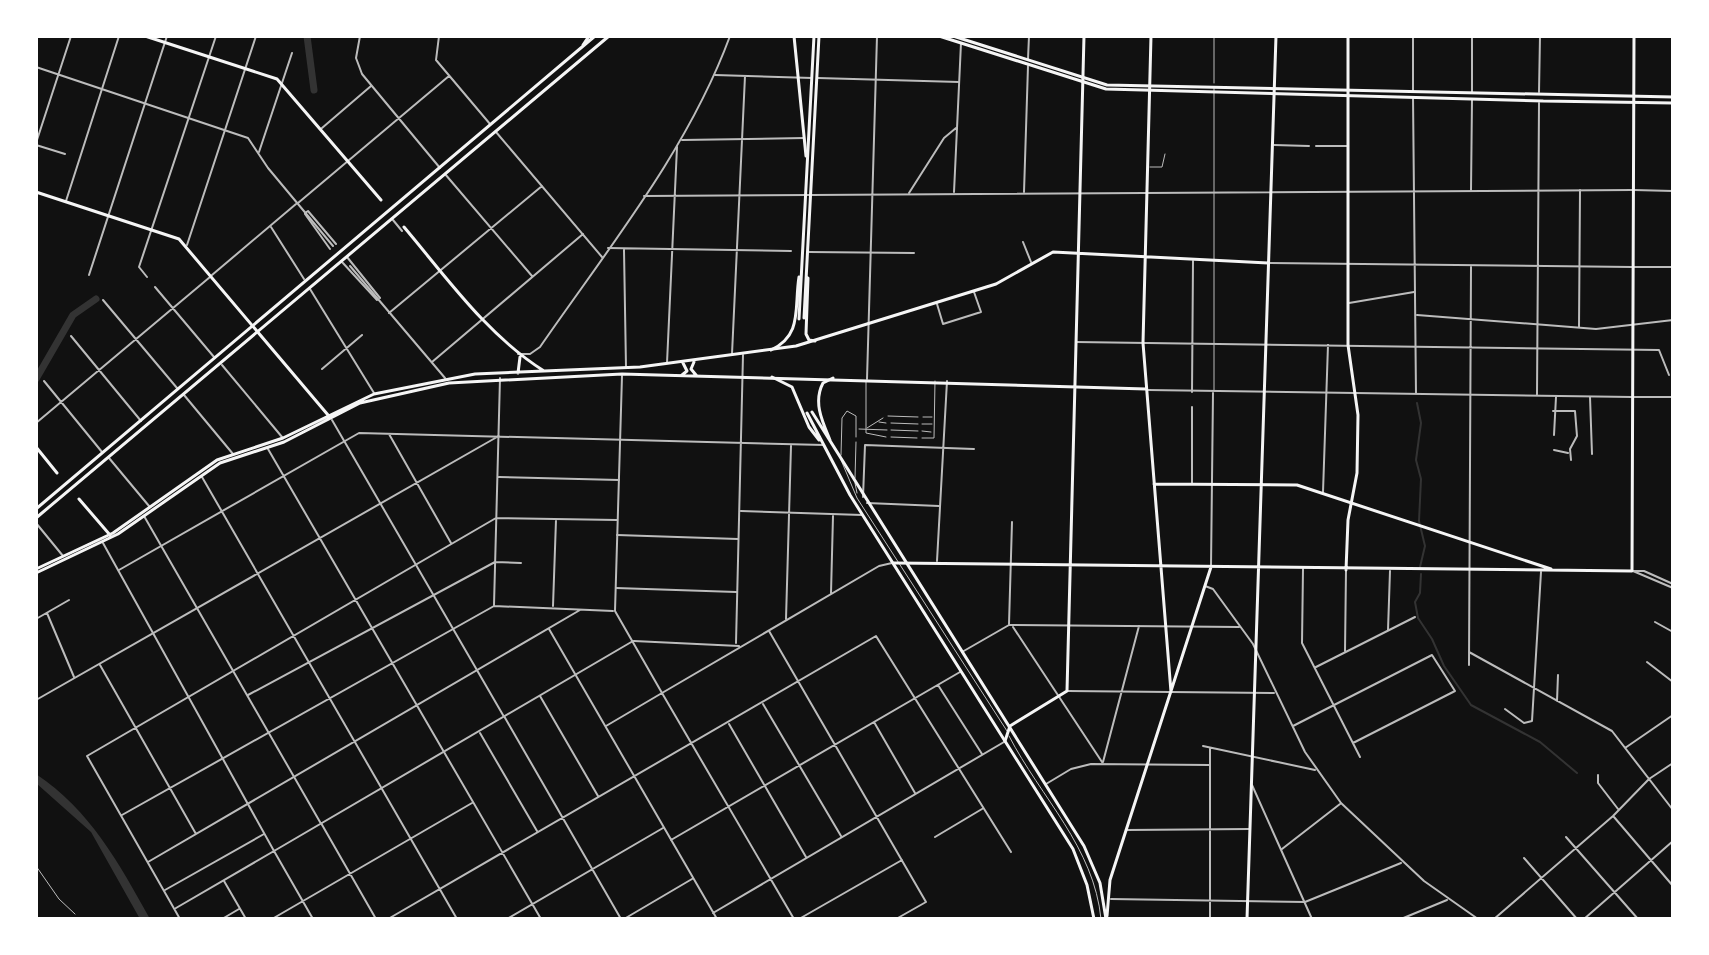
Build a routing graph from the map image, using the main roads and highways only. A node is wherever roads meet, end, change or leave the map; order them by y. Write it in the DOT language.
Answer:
graph roads {
  1 [pos="145,36"];
  2 [pos="589,36"];
  3 [pos="595,36"];
  4 [pos="609,36"];
  5 [pos="794,36"];
  6 [pos="817,36"];
  7 [pos="939,36"];
  8 [pos="953,36"];
  9 [pos="1084,36"];
  10 [pos="1151,36"];
  11 [pos="1276,36"];
  12 [pos="1348,36"];
  13 [pos="1634,36"];
  14 [pos="962,39"];
  15 [pos="581,48"];
  16 [pos="814,78"];
  17 [pos="1083,80"];
  18 [pos="1149,85"];
  19 [pos="1274,88"];
  20 [pos="1348,90"];
  21 [pos="1149,91"];
  22 [pos="1274,94"];
  23 [pos="1539,94"];
  24 [pos="1348,96"];
  25 [pos="1472,96"];
  26 [pos="1673,97"];
  27 [pos="1633,100"];
  28 [pos="1539,101"];
  29 [pos="1673,103"];
  30 [pos="807,163"];
  31 [pos="36,192"];
  32 [pos="808,195"];
  33 [pos="381,200"];
  34 [pos="403,229"];
  35 [pos="1078,254"];
  36 [pos="1145,258"];
  37 [pos="804,262"];
  38 [pos="1268,263"];
  39 [pos="802,318"];
  40 [pos="253,326"];
  41 [pos="258,331"];
  42 [pos="815,341"];
  43 [pos="771,350"];
  44 [pos="518,354"];
  45 [pos="697,360"];
  46 [pos="680,362"];
  47 [pos="544,371"];
  48 [pos="519,372"];
  49 [pos="682,375"];
  50 [pos="697,375"];
  51 [pos="772,377"];
  52 [pos="511,378"];
  53 [pos="833,378"];
  54 [pos="445,379"];
  55 [pos="449,383"];
  56 [pos="1075,385"];
  57 [pos="1146,389"];
  58 [pos="329,416"];
  59 [pos="823,444"];
  60 [pos="36,447"];
  61 [pos="833,447"];
  62 [pos="57,473"];
  63 [pos="1154,484"];
  64 [pos="1261,484"];
  65 [pos="79,499"];
  66 [pos="1352,502"];
  67 [pos="36,509"];
  68 [pos="143,515"];
  69 [pos="36,521"];
  70 [pos="110,535"];
  71 [pos="102,541"];
  72 [pos="1516,557"];
  73 [pos="1525,560"];
  74 [pos="902,562"];
  75 [pos="893,563"];
  76 [pos="1070,565"];
  77 [pos="1161,567"];
  78 [pos="1211,567"];
  79 [pos="1259,568"];
  80 [pos="1541,568"];
  81 [pos="1512,569"];
  82 [pos="1523,569"];
  83 [pos="1346,570"];
  84 [pos="36,571"];
  85 [pos="1171,692"];
  86 [pos="1010,726"];
  87 [pos="1005,741"];
  88 [pos="1094,919"];
  89 [pos="1105,919"];
  90 [pos="1247,919"];
  1 -- 33 [label="main road"];
  2 -- 15 [label="main road"];
  3 -- 15 [label="main road"];
  4 -- 41 [label="main road"];
  5 -- 30 [label="main road"];
  6 -- 16 [label="main road"];
  7 -- 14 [label="main road"];
  8 -- 14 [label="main road"];
  9 -- 17 [label="main road"];
  10 -- 18 [label="main road"];
  11 -- 19 [label="main road"];
  12 -- 20 [label="main road"];
  13 -- 27 [label="main road"];
  14 -- 17 [label="main road"];
  15 -- 40 [label="main road"];
  16 -- 30 [label="main road"];
  16 -- 32 [label="main road"];
  17 -- 18 [label="main road"];
  17 -- 21 [label="main road"];
  17 -- 35 [label="main road"];
  18 -- 19 [label="main road"];
  18 -- 21 [label="main road"];
  19 -- 20 [label="main road"];
  19 -- 22 [label="main road"];
  20 -- 24 [label="main road"];
  20 -- 25 [label="main road"];
  21 -- 22 [label="main road"];
  21 -- 36 [label="main road"];
  22 -- 24 [label="main road"];
  22 -- 38 [label="main road"];
  23 -- 25 [label="main road"];
  23 -- 27 [label="main road"];
  23 -- 28 [label="main road"];
  23 -- 28 [label="main road"];
  24 -- 25 [label="main road"];
  24 -- 66 [label="main road"];
  25 -- 28 [label="main road"];
  26 -- 27 [label="main road"];
  27 -- 28 [label="main road"];
  27 -- 29 [label="main road"];
  27 -- 80 [label="main road"];
  30 -- 32 [label="main road"];
  31 -- 40 [label="main road"];
  32 -- 37 [label="main road"];
  32 -- 37 [label="main road"];
  34 -- 44 [label="main road"];
  35 -- 36 [label="main road"];
  35 -- 42 [label="main road"];
  35 -- 56 [label="main road"];
  36 -- 38 [label="main road"];
  36 -- 57 [label="main road"];
  37 -- 39 [label="main road"];
  37 -- 42 [label="main road"];
  37 -- 43 [label="main road"];
  38 -- 64 [label="main road"];
  40 -- 41 [label="main road"];
  40 -- 67 [label="main road"];
  41 -- 58 [label="main road"];
  41 -- 69 [label="main road"];
  42 -- 43 [label="main road"];
  43 -- 45 [label="main road"];
  44 -- 47 [label="main road"];
  44 -- 48 [label="main road"];
  45 -- 46 [label="main road"];
  45 -- 50 [label="main road"];
  46 -- 47 [label="main road"];
  46 -- 49 [label="main road"];
  47 -- 48 [label="main road"];
  48 -- 52 [label="main road"];
  48 -- 54 [label="main road"];
  49 -- 50 [label="main road"];
  49 -- 52 [label="main road"];
  50 -- 51 [label="main road"];
  51 -- 53 [label="main road"];
  51 -- 59 [label="main road"];
  52 -- 55 [label="main road"];
  53 -- 56 [label="main road"];
  53 -- 61 [label="main road"];
  54 -- 55 [label="main road"];
  54 -- 58 [label="main road"];
  55 -- 58 [label="main road"];
  56 -- 57 [label="main road"];
  56 -- 76 [label="main road"];
  57 -- 63 [label="main road"];
  58 -- 68 [label="main road"];
  58 -- 68 [label="main road"];
  59 -- 61 [label="main road"];
  59 -- 75 [label="main road"];
  60 -- 62 [label="main road"];
  61 -- 74 [label="main road"];
  63 -- 64 [label="main road"];
  63 -- 77 [label="main road"];
  64 -- 66 [label="main road"];
  64 -- 79 [label="main road"];
  65 -- 70 [label="main road"];
  66 -- 72 [label="main road"];
  66 -- 83 [label="main road"];
  68 -- 70 [label="main road"];
  68 -- 71 [label="main road"];
  70 -- 71 [label="main road"];
  71 -- 84 [label="main road"];
  71 -- 84 [label="main road"];
  72 -- 73 [label="main road"];
  72 -- 81 [label="main road"];
  73 -- 80 [label="main road"];
  73 -- 82 [label="main road"];
  74 -- 75 [label="main road"];
  74 -- 76 [label="main road"];
  74 -- 86 [label="main road"];
  75 -- 87 [label="main road"];
  76 -- 77 [label="main road"];
  76 -- 86 [label="main road"];
  77 -- 78 [label="main road"];
  77 -- 85 [label="main road"];
  78 -- 79 [label="main road"];
  78 -- 85 [label="main road"];
  79 -- 83 [label="main road"];
  79 -- 90 [label="main road"];
  80 -- 82 [label="main road"];
  81 -- 82 [label="main road"];
  81 -- 83 [label="main road"];
  85 -- 89 [label="main road"];
  86 -- 87 [label="main road"];
  86 -- 89 [label="main road"];
  87 -- 88 [label="main road"];
}
